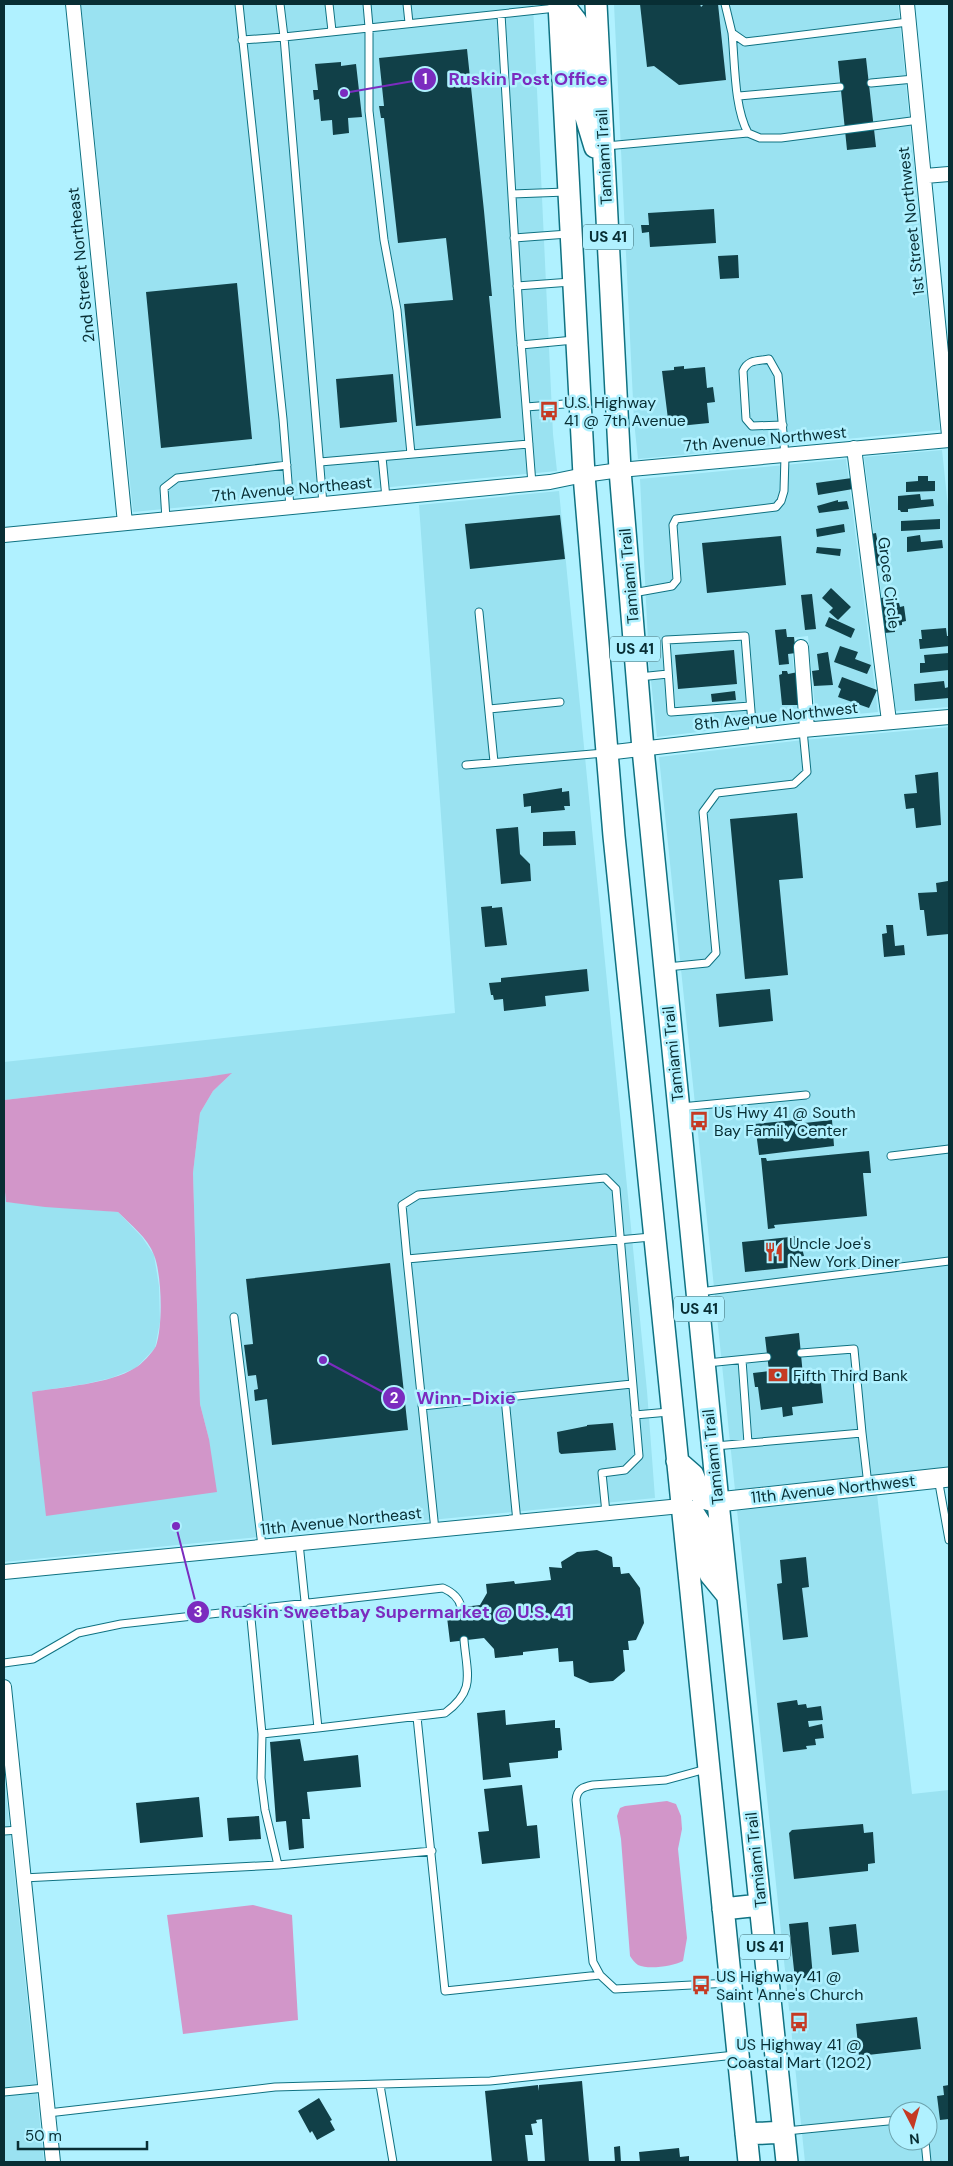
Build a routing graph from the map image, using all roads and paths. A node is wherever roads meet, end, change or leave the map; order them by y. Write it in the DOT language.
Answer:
graph roads {
  1 [pos="72,4"];
  2 [pos="239,4"];
  3 [pos="280,4"];
  4 [pos="329,4"];
  5 [pos="366,4"];
  6 [pos="407,4"];
  7 [pos="596,4"];
  8 [pos="726,4"];
  9 [pos="906,4"];
  10 [pos="559,6"];
  11 [pos="501,14"];
  12 [pos="908,22"];
  13 [pos="409,23"];
  14 [pos="369,27"];
  15 [pos="332,31"];
  16 [pos="732,33"];
  17 [pos="284,37"];
  18 [pos="242,40"];
  19 [pos="914,80"];
  20 [pos="871,83"];
  21 [pos="840,87"];
  22 [pos="738,96"];
  23 [pos="919,120"];
  24 [pos="748,133"];
  25 [pos="599,147"];
  26 [pos="949,174"];
  27 [pos="925,176"];
  28 [pos="569,192"];
  29 [pos="512,194"];
  30 [pos="571,234"];
  31 [pos="514,238"];
  32 [pos="574,282"];
  33 [pos="517,286"];
  34 [pos="577,340"];
  35 [pos="521,345"];
  36 [pos="580,402"];
  37 [pos="526,407"];
  38 [pos="783,425"];
  39 [pos="949,435"];
  40 [pos="949,440"];
  41 [pos="529,444"];
  42 [pos="854,448"];
  43 [pos="411,454"];
  44 [pos="785,456"];
  45 [pos="382,457"];
  46 [pos="320,462"];
  47 [pos="287,464"];
  48 [pos="620,470"];
  49 [pos="584,475"];
  50 [pos="532,484"];
  51 [pos="386,498"];
  52 [pos="323,504"];
  53 [pos="290,507"];
  54 [pos="166,519"];
  55 [pos="125,523"];
  56 [pos="4,534"];
  57 [pos="630,593"];
  58 [pos="479,612"];
  59 [pos="800,647"];
  60 [pos="668,674"];
  61 [pos="637,677"];
  62 [pos="560,702"];
  63 [pos="750,706"];
  64 [pos="489,709"];
  65 [pos="949,716"];
  66 [pos="889,721"];
  67 [pos="805,729"];
  68 [pos="753,736"];
  69 [pos="643,749"];
  70 [pos="606,753"];
  71 [pos="494,762"];
  72 [pos="466,765"];
  73 [pos="665,967"];
  74 [pos="806,1095"];
  75 [pos="678,1107"];
  76 [pos="949,1149"];
  77 [pos="892,1156"];
  78 [pos="654,1237"];
  79 [pos="620,1241"];
  80 [pos="407,1259"];
  81 [pos="949,1261"];
  82 [pos="697,1292"];
  83 [pos="234,1317"];
  84 [pos="801,1353"];
  85 [pos="767,1357"];
  86 [pos="742,1360"];
  87 [pos="704,1364"];
  88 [pos="632,1384"];
  89 [pos="505,1398"];
  90 [pos="422,1406"];
  91 [pos="672,1412"];
  92 [pos="635,1415"];
  93 [pos="862,1433"];
  94 [pos="748,1444"];
  95 [pos="712,1447"];
  96 [pos="677,1461"];
  97 [pos="943,1477"];
  98 [pos="868,1485"];
  99 [pos="718,1502"];
  100 [pos="682,1506"];
  101 [pos="606,1513"];
  102 [pos="517,1522"];
  103 [pos="435,1530"];
  104 [pos="949,1540"];
  105 [pos="299,1543"];
  106 [pos="262,1546"];
  107 [pos="4,1572"];
  108 [pos="728,1596"];
  109 [pos="305,1602"];
  110 [pos="461,1607"];
  111 [pos="250,1608"];
  112 [pos="464,1640"];
  113 [pos="4,1663"];
  114 [pos="4,1687"];
  115 [pos="417,1717"];
  116 [pos="318,1728"];
  117 [pos="262,1734"];
  118 [pos="709,1769"];
  119 [pos="19,1830"];
  120 [pos="4,1831"];
  121 [pos="432,1851"];
  122 [pos="278,1865"];
  123 [pos="23,1878"];
  124 [pos="760,1905"];
  125 [pos="723,1909"];
  126 [pos="600,1974"];
  127 [pos="730,1983"];
  128 [pos="738,2054"];
  129 [pos="380,2085"];
  130 [pos="45,2088"];
  131 [pos="4,2092"];
  132 [pos="48,2113"];
  133 [pos="888,2121"];
  134 [pos="784,2132"];
  135 [pos="746,2134"];
  136 [pos="53,2162"];
  137 [pos="393,2162"];
  138 [pos="749,2162"];
  139 [pos="787,2162"];
  1 -- 55 [label="street, 2nd Street Northeast"];
  2 -- 18 [label="lane"];
  3 -- 17 [label="lane"];
  4 -- 15 [label="lane"];
  5 -- 14 [label="lane"];
  6 -- 13 [label="lane"];
  7 -- 25 [label="main road, Tamiami Trail / US 41"];
  8 -- 16 [label="lane"];
  9 -- 12 [label="street, 1st Street Northwest"];
  10 -- 11 [label="lane"];
  10 -- 25 [label="main road"];
  10 -- 28 [label="main road, US 41"];
  11 -- 13 [label="lane"];
  11 -- 29 [label="lane"];
  12 -- 16 [label="lane"];
  12 -- 19 [label="street, 1st Street Northwest"];
  13 -- 14 [label="lane"];
  14 -- 15 [label="lane"];
  14 -- 43 [label="lane"];
  15 -- 17 [label="lane"];
  16 -- 22 [label="lane"];
  17 -- 18 [label="lane"];
  17 -- 46 [label="lane"];
  18 -- 47 [label="lane"];
  19 -- 20 [label="lane"];
  19 -- 23 [label="street, 1st Street Northwest"];
  21 -- 22 [label="lane"];
  22 -- 24 [label="lane"];
  23 -- 24 [label="lane"];
  23 -- 27 [label="street, 1st Street Northwest"];
  24 -- 25 [label="lane"];
  25 -- 48 [label="main road, Tamiami Trail / US 41"];
  26 -- 27 [label="street"];
  27 -- 39 [label="street, 1st Street Northwest"];
  28 -- 29 [label="lane"];
  28 -- 30 [label="main road, US 41"];
  29 -- 31 [label="lane"];
  30 -- 31 [label="lane"];
  30 -- 32 [label="main road, US 41"];
  31 -- 33 [label="lane"];
  32 -- 33 [label="lane"];
  32 -- 34 [label="main road, US 41"];
  33 -- 35 [label="lane"];
  34 -- 35 [label="lane"];
  34 -- 36 [label="main road, US 41"];
  35 -- 37 [label="lane"];
  36 -- 37 [label="lane"];
  36 -- 49 [label="main road, US 41"];
  37 -- 41 [label="lane"];
  38 -- 38 [label="lane"];
  38 -- 44 [label="lane"];
  40 -- 42 [label="street, 7th Avenue Northwest"];
  41 -- 43 [label="lane"];
  41 -- 50 [label="lane"];
  42 -- 44 [label="street, 7th Avenue Northwest"];
  42 -- 66 [label="street, Groce Circle"];
  43 -- 45 [label="lane"];
  44 -- 48 [label="street, 7th Avenue Northwest"];
  44 -- 57 [label="lane"];
  45 -- 46 [label="lane"];
  45 -- 51 [label="lane"];
  46 -- 52 [label="lane"];
  47 -- 53 [label="lane"];
  47 -- 54 [label="lane"];
  48 -- 49 [label="street, 7th Avenue Northwest"];
  48 -- 57 [label="main road, Tamiami Trail / US 41"];
  49 -- 50 [label="street, 7th Avenue Northeast"];
  49 -- 70 [label="main road, US 41"];
  50 -- 51 [label="street, 7th Avenue Northeast"];
  51 -- 52 [label="street, 7th Avenue Northeast"];
  52 -- 53 [label="street, 7th Avenue Northeast"];
  53 -- 54 [label="street, 7th Avenue Northeast"];
  54 -- 55 [label="street, 7th Avenue Northeast"];
  55 -- 56 [label="street, 7th Avenue Northeast"];
  57 -- 61 [label="main road, Tamiami Trail / US 41"];
  58 -- 64 [label="lane"];
  59 -- 67 [label="street"];
  60 -- 61 [label="lane"];
  60 -- 63 [label="lane"];
  60 -- 63 [label="lane"];
  61 -- 69 [label="main road, Tamiami Trail / US 41"];
  62 -- 64 [label="lane"];
  63 -- 68 [label="lane"];
  64 -- 71 [label="lane"];
  65 -- 66 [label="street, 8th Avenue Northwest"];
  66 -- 67 [label="street, 8th Avenue Northwest"];
  67 -- 68 [label="street, 8th Avenue Northwest"];
  67 -- 73 [label="lane"];
  68 -- 69 [label="street, 8th Avenue Northwest"];
  69 -- 70 [label="street, 8th Avenue Northwest"];
  69 -- 73 [label="main road, Tamiami Trail / US 41"];
  70 -- 71 [label="lane"];
  70 -- 78 [label="main road, US 41"];
  71 -- 72 [label="lane"];
  73 -- 75 [label="main road, Tamiami Trail / US 41"];
  74 -- 75 [label="lane"];
  75 -- 82 [label="main road, Tamiami Trail / US 41"];
  76 -- 77 [label="lane"];
  78 -- 79 [label="lane"];
  78 -- 91 [label="main road, US 41"];
  79 -- 80 [label="lane"];
  79 -- 80 [label="lane"];
  79 -- 88 [label="lane"];
  80 -- 90 [label="lane"];
  81 -- 82 [label="lane"];
  82 -- 87 [label="main road, Tamiami Trail / US 41"];
  83 -- 106 [label="lane"];
  84 -- 93 [label="lane"];
  85 -- 86 [label="lane"];
  86 -- 87 [label="lane"];
  86 -- 94 [label="lane"];
  87 -- 95 [label="main road, Tamiami Trail / US 41"];
  88 -- 89 [label="lane"];
  88 -- 92 [label="lane"];
  89 -- 90 [label="lane"];
  89 -- 102 [label="lane"];
  90 -- 103 [label="lane"];
  91 -- 92 [label="lane"];
  91 -- 96 [label="main road, US 41"];
  92 -- 101 [label="lane"];
  93 -- 94 [label="lane"];
  93 -- 98 [label="lane"];
  94 -- 95 [label="lane"];
  95 -- 99 [label="main road, Tamiami Trail / US 41"];
  96 -- 99 [label="main road"];
  96 -- 100 [label="main road, US 41"];
  97 -- 98 [label="street, 11th Avenue Northwest"];
  97 -- 104 [label="lane"];
  98 -- 99 [label="street, 11th Avenue Northwest"];
  99 -- 108 [label="main road, Tamiami Trail / US 41"];
  100 -- 101 [label="street, 11th Avenue Northeast"];
  100 -- 108 [label="main road"];
  100 -- 118 [label="main road, US 41"];
  101 -- 102 [label="street, 11th Avenue Northeast"];
  102 -- 103 [label="street, 11th Avenue Northeast"];
  103 -- 105 [label="street, 11th Avenue Northeast"];
  105 -- 106 [label="street, 11th Avenue Northeast"];
  105 -- 109 [label="lane"];
  106 -- 107 [label="street, 11th Avenue Northeast"];
  108 -- 124 [label="main road, Tamiami Trail / US 41"];
  109 -- 110 [label="lane"];
  109 -- 111 [label="lane"];
  109 -- 116 [label="lane"];
  111 -- 113 [label="lane"];
  111 -- 117 [label="lane"];
  112 -- 115 [label="lane"];
  114 -- 119 [label="street"];
  115 -- 116 [label="lane"];
  115 -- 121 [label="lane"];
  116 -- 117 [label="lane"];
  117 -- 122 [label="lane"];
  118 -- 125 [label="main road, US 41"];
  118 -- 126 [label="lane"];
  119 -- 120 [label="lane"];
  119 -- 123 [label="street"];
  121 -- 122 [label="lane"];
  121 -- 126 [label="lane"];
  122 -- 123 [label="lane"];
  123 -- 130 [label="street"];
  124 -- 125 [label="main road"];
  124 -- 134 [label="main road, Tamiami Trail / US 41"];
  125 -- 127 [label="main road, US 41"];
  126 -- 127 [label="lane"];
  127 -- 128 [label="main road, US 41"];
  128 -- 129 [label="lane"];
  128 -- 135 [label="main road, US 41"];
  129 -- 132 [label="lane"];
  129 -- 137 [label="lane"];
  130 -- 131 [label="lane"];
  130 -- 132 [label="street"];
  132 -- 136 [label="street"];
  133 -- 134 [label="lane"];
  134 -- 135 [label="main road"];
  134 -- 139 [label="main road, Tamiami Trail / US 41"];
  135 -- 138 [label="main road, US 41"];
}
